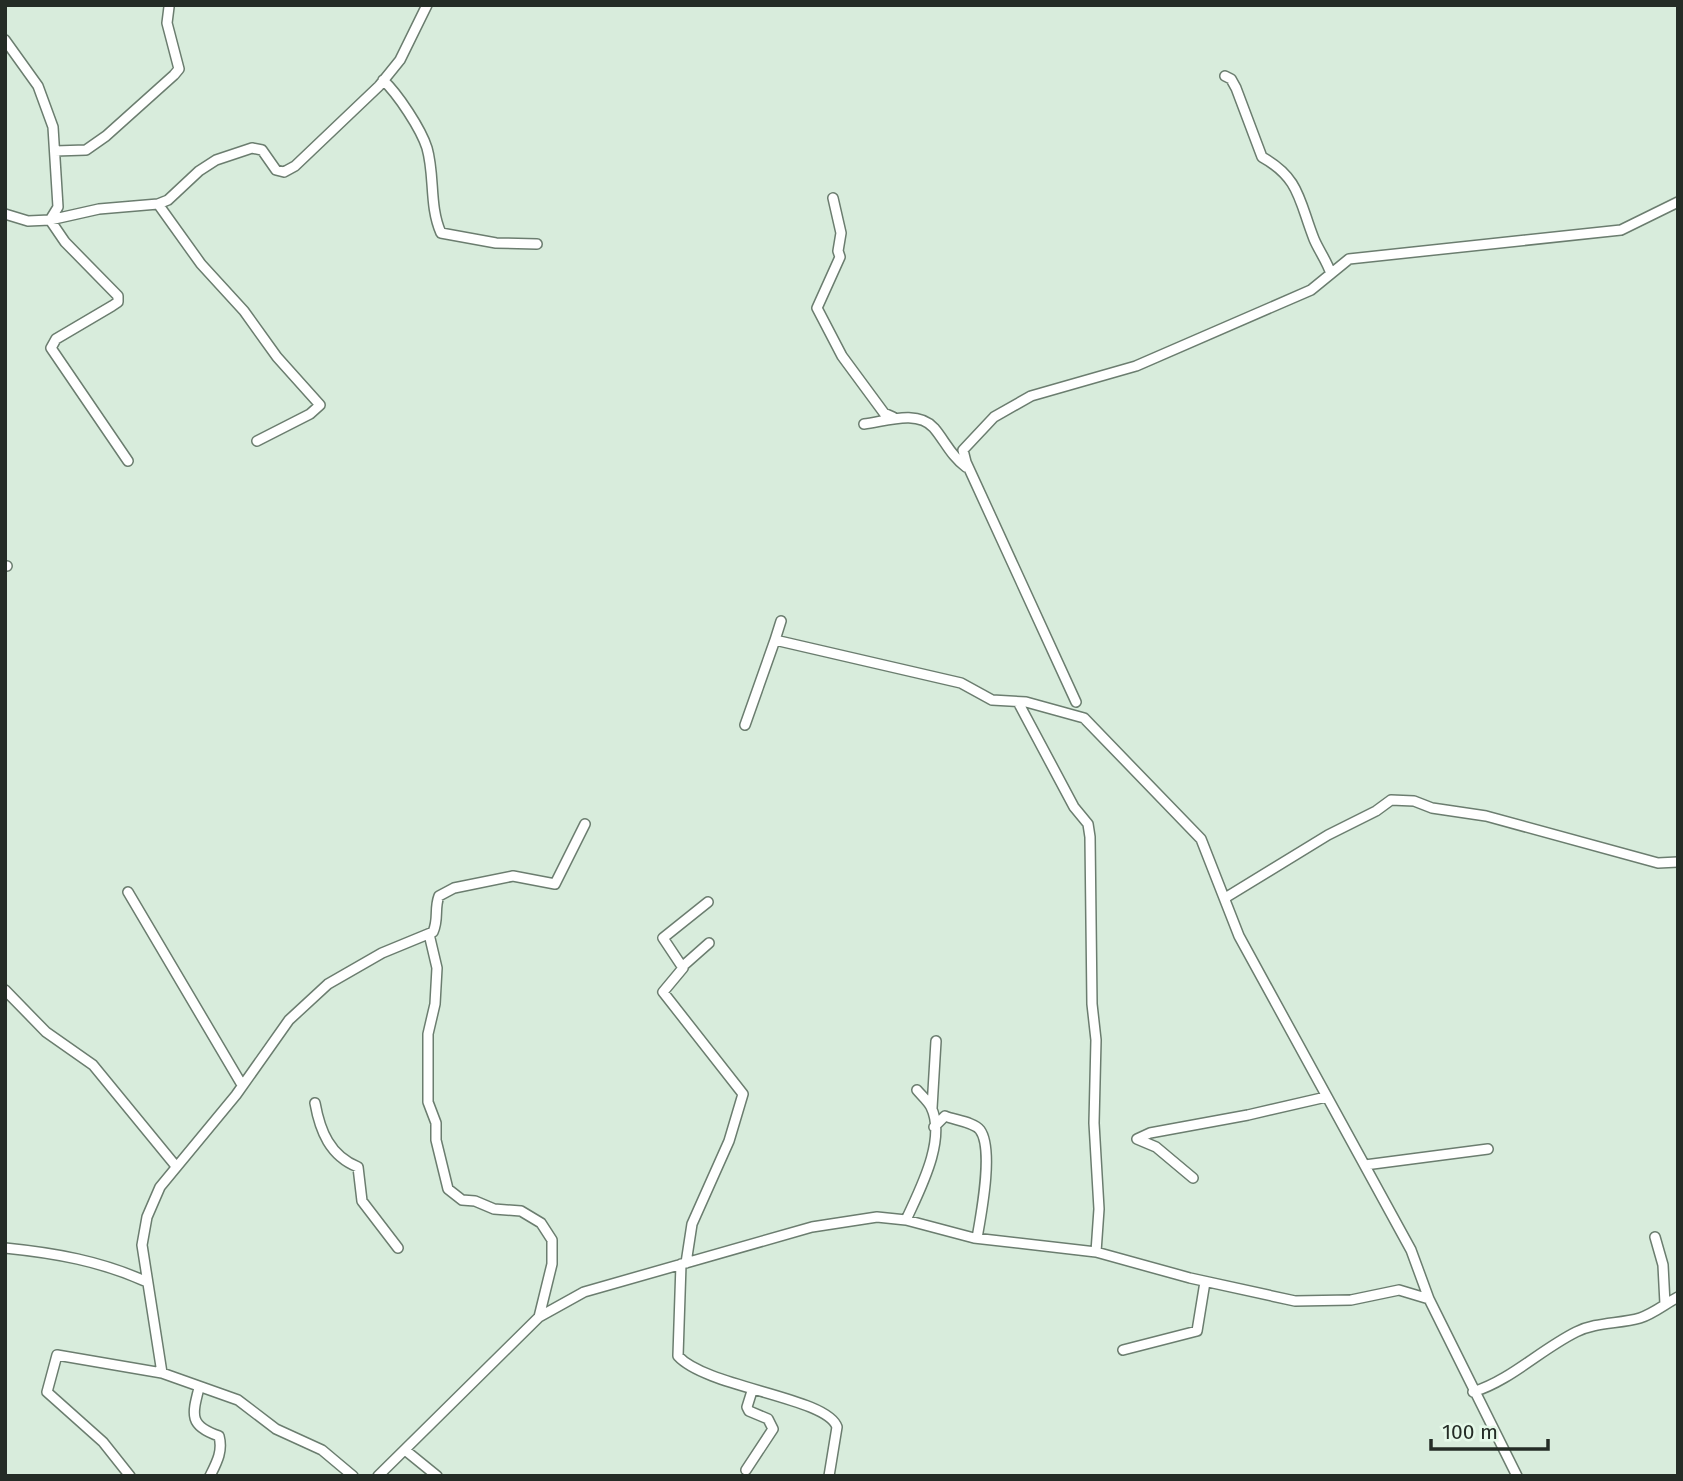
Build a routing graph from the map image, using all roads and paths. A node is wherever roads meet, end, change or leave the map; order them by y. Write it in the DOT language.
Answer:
graph roads {
  1 [pos="427,5"];
  2 [pos="169,7"];
  3 [pos="5,40"];
  4 [pos="1225,76"];
  5 [pos="383,80"];
  6 [pos="55,151"];
  7 [pos="833,198"];
  8 [pos="1678,202"];
  9 [pos="158,204"];
  10 [pos="5,214"];
  11 [pos="50,220"];
  12 [pos="537,244"];
  13 [pos="1331,274"];
  14 [pos="893,417"];
  15 [pos="863,424"];
  16 [pos="257,441"];
  17 [pos="128,461"];
  18 [pos="966,462"];
  19 [pos="781,621"];
  20 [pos="775,639"];
  21 [pos="1018,702"];
  22 [pos="1076,702"];
  23 [pos="745,725"];
  24 [pos="585,824"];
  25 [pos="1678,862"];
  26 [pos="128,892"];
  27 [pos="1225,898"];
  28 [pos="708,902"];
  29 [pos="429,934"];
  30 [pos="709,943"];
  31 [pos="683,967"];
  32 [pos="5,990"];
  33 [pos="936,1041"];
  34 [pos="242,1085"];
  35 [pos="917,1090"];
  36 [pos="1326,1097"];
  37 [pos="315,1103"];
  38 [pos="932,1108"];
  39 [pos="934,1127"];
  40 [pos="1488,1149"];
  41 [pos="175,1165"];
  42 [pos="1365,1165"];
  43 [pos="1193,1178"];
  44 [pos="906,1220"];
  45 [pos="1654,1237"];
  46 [pos="977,1238"];
  47 [pos="5,1248"];
  48 [pos="398,1248"];
  49 [pos="1096,1252"];
  50 [pos="684,1263"];
  51 [pos="147,1282"];
  52 [pos="1205,1282"];
  53 [pos="1678,1297"];
  54 [pos="1429,1298"];
  55 [pos="1665,1304"];
  56 [pos="539,1317"];
  57 [pos="1123,1350"];
  58 [pos="162,1373"];
  59 [pos="199,1388"];
  60 [pos="752,1391"];
  61 [pos="1473,1392"];
  62 [pos="405,1450"];
  63 [pos="746,1470"];
  64 [pos="130,1476"];
  65 [pos="210,1476"];
  66 [pos="353,1476"];
  67 [pos="378,1476"];
  68 [pos="437,1476"];
  69 [pos="829,1476"];
  70 [pos="1517,1476"];
  1 -- 5 [label="street"];
  2 -- 6 [label="street"];
  3 -- 6 [label="street"];
  4 -- 13 [label="street"];
  5 -- 9 [label="street"];
  5 -- 12 [label="street"];
  6 -- 11 [label="street"];
  7 -- 14 [label="street"];
  8 -- 13 [label="street"];
  9 -- 11 [label="street"];
  9 -- 16 [label="street"];
  10 -- 11 [label="street"];
  11 -- 17 [label="street"];
  13 -- 18 [label="street"];
  14 -- 15 [label="street"];
  14 -- 18 [label="street"];
  18 -- 22 [label="street"];
  19 -- 20 [label="street"];
  20 -- 21 [label="street"];
  20 -- 23 [label="street"];
  21 -- 27 [label="street"];
  21 -- 49 [label="street"];
  24 -- 29 [label="street"];
  25 -- 27 [label="street"];
  26 -- 34 [label="street"];
  27 -- 36 [label="street"];
  28 -- 31 [label="street"];
  29 -- 34 [label="street"];
  29 -- 56 [label="street"];
  30 -- 31 [label="street"];
  31 -- 50 [label="street"];
  32 -- 41 [label="street"];
  33 -- 38 [label="street"];
  34 -- 41 [label="street"];
  35 -- 38 [label="street"];
  36 -- 42 [label="street"];
  36 -- 43 [label="street"];
  37 -- 48 [label="street"];
  38 -- 39 [label="street"];
  39 -- 44 [label="street"];
  39 -- 46 [label="street"];
  40 -- 42 [label="street"];
  41 -- 51 [label="street"];
  42 -- 54 [label="street"];
  44 -- 46 [label="street"];
  44 -- 50 [label="street"];
  45 -- 55 [label="street"];
  46 -- 49 [label="street"];
  47 -- 51 [label="street"];
  49 -- 52 [label="street"];
  50 -- 56 [label="street"];
  50 -- 60 [label="street"];
  51 -- 58 [label="street"];
  52 -- 54 [label="street"];
  52 -- 57 [label="street"];
  53 -- 55 [label="street"];
  54 -- 61 [label="street"];
  55 -- 61 [label="street"];
  56 -- 62 [label="street"];
  58 -- 59 [label="street"];
  58 -- 64 [label="street"];
  59 -- 65 [label="street"];
  59 -- 66 [label="street"];
  60 -- 63 [label="street"];
  60 -- 69 [label="street"];
  61 -- 70 [label="street"];
  62 -- 67 [label="street"];
  62 -- 68 [label="street"];
}
